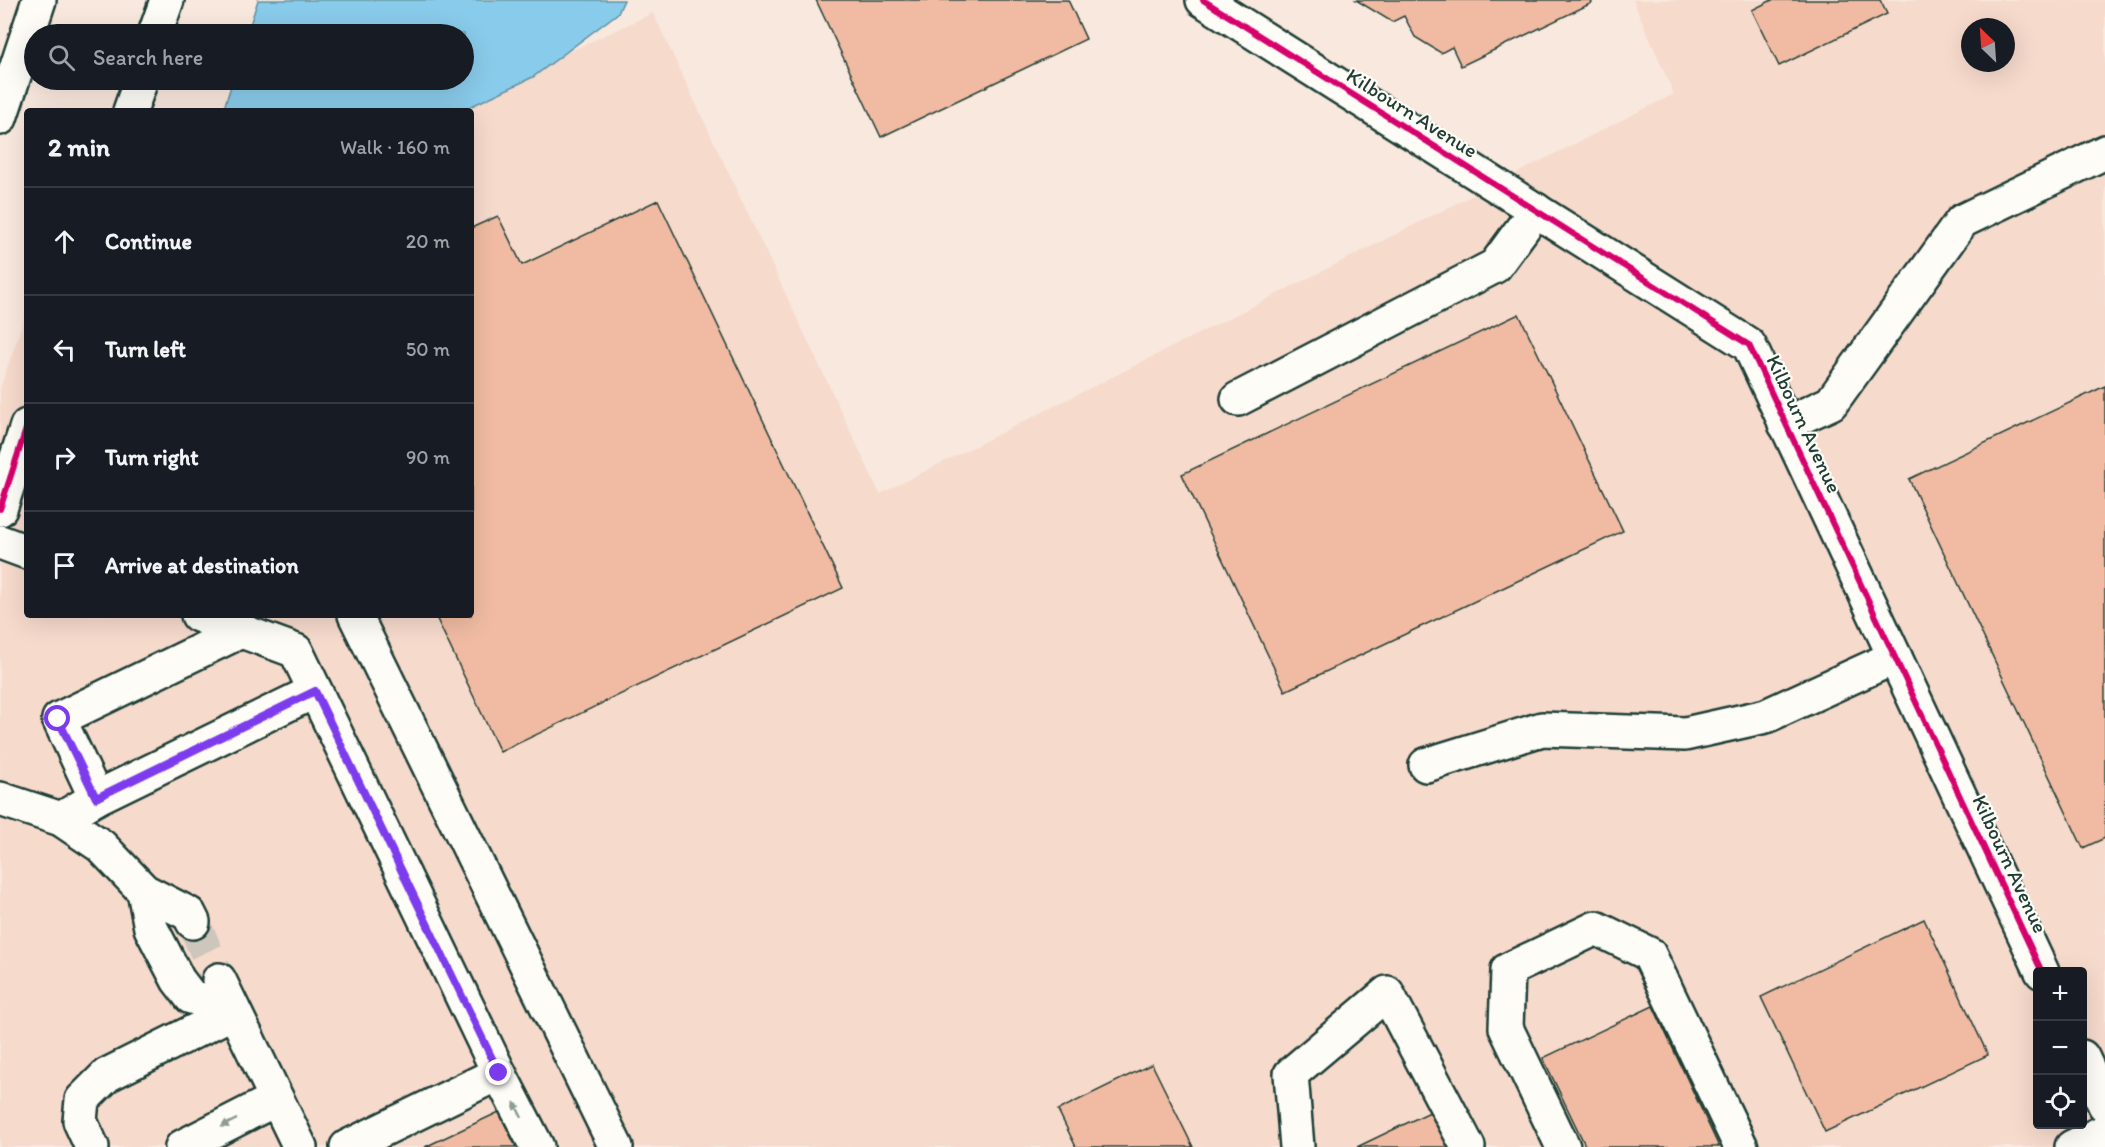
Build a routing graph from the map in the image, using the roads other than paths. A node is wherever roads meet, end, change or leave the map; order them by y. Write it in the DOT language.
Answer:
graph roads {
  1 [pos="39,0"];
  2 [pos="166,0"];
  3 [pos="1203,0"];
  4 [pos="31,24"];
  5 [pos="158,24"];
  6 [pos="24,45"];
  7 [pos="137,90"];
  8 [pos="131,108"];
  9 [pos="0,118"];
  10 [pos="2105,152"];
  11 [pos="1536,210"];
  12 [pos="1238,399"];
  13 [pos="1785,424"];
  14 [pos="24,435"];
  15 [pos="0,509"];
  16 [pos="0,542"];
  17 [pos="24,551"];
  18 [pos="206,618"];
  19 [pos="356,618"];
  20 [pos="241,631"];
  21 [pos="1895,657"];
  22 [pos="315,691"];
  23 [pos="1426,765"];
  24 [pos="96,798"];
  25 [pos="0,799"];
  26 [pos="62,819"];
  27 [pos="144,891"];
  28 [pos="193,922"];
  29 [pos="2040,967"];
  30 [pos="226,997"];
  31 [pos="2087,1067"];
  32 [pos="499,1073"];
  33 [pos="276,1099"];
  34 [pos="2105,1105"];
  35 [pos="2105,1131"];
  36 [pos="92,1147"];
  37 [pos="182,1147"];
  38 [pos="300,1147"];
  39 [pos="347,1147"];
  40 [pos="537,1147"];
  41 [pos="616,1147"];
  42 [pos="1297,1147"];
  43 [pos="1468,1147"];
  44 [pos="1563,1147"];
  45 [pos="1741,1147"];
  46 [pos="2072,1147"];
  1 -- 4 [label="main road"];
  2 -- 5 [label="main road"];
  3 -- 11 [label="main road, Kilbourn Avenue"];
  6 -- 9 [label="main road"];
  7 -- 8 [label="main road"];
  10 -- 13 [label="main road"];
  11 -- 12 [label="main road"];
  11 -- 13 [label="main road, Kilbourn Avenue"];
  13 -- 21 [label="main road, Kilbourn Avenue"];
  14 -- 15 [label="main road"];
  16 -- 17 [label="main road"];
  18 -- 20 [label="main road"];
  19 -- 41 [label="main road"];
  20 -- 22 [label="main road"];
  20 -- 24 [label="main road"];
  21 -- 23 [label="main road"];
  21 -- 29 [label="main road, Kilbourn Avenue"];
  22 -- 24 [label="main road"];
  22 -- 32 [label="main road"];
  24 -- 26 [label="main road"];
  25 -- 26 [label="main road"];
  26 -- 27 [label="main road"];
  27 -- 28 [label="main road"];
  27 -- 30 [label="main road"];
  30 -- 33 [label="main road"];
  30 -- 36 [label="main road"];
  31 -- 34 [label="main road"];
  32 -- 39 [label="main road"];
  40 -- 32 [label="main road, one-way"];
  33 -- 37 [label="main road, one-way"];
  33 -- 38 [label="main road"];
  35 -- 46 [label="main road"];
  42 -- 43 [label="main road"];
  44 -- 45 [label="main road"];
}
